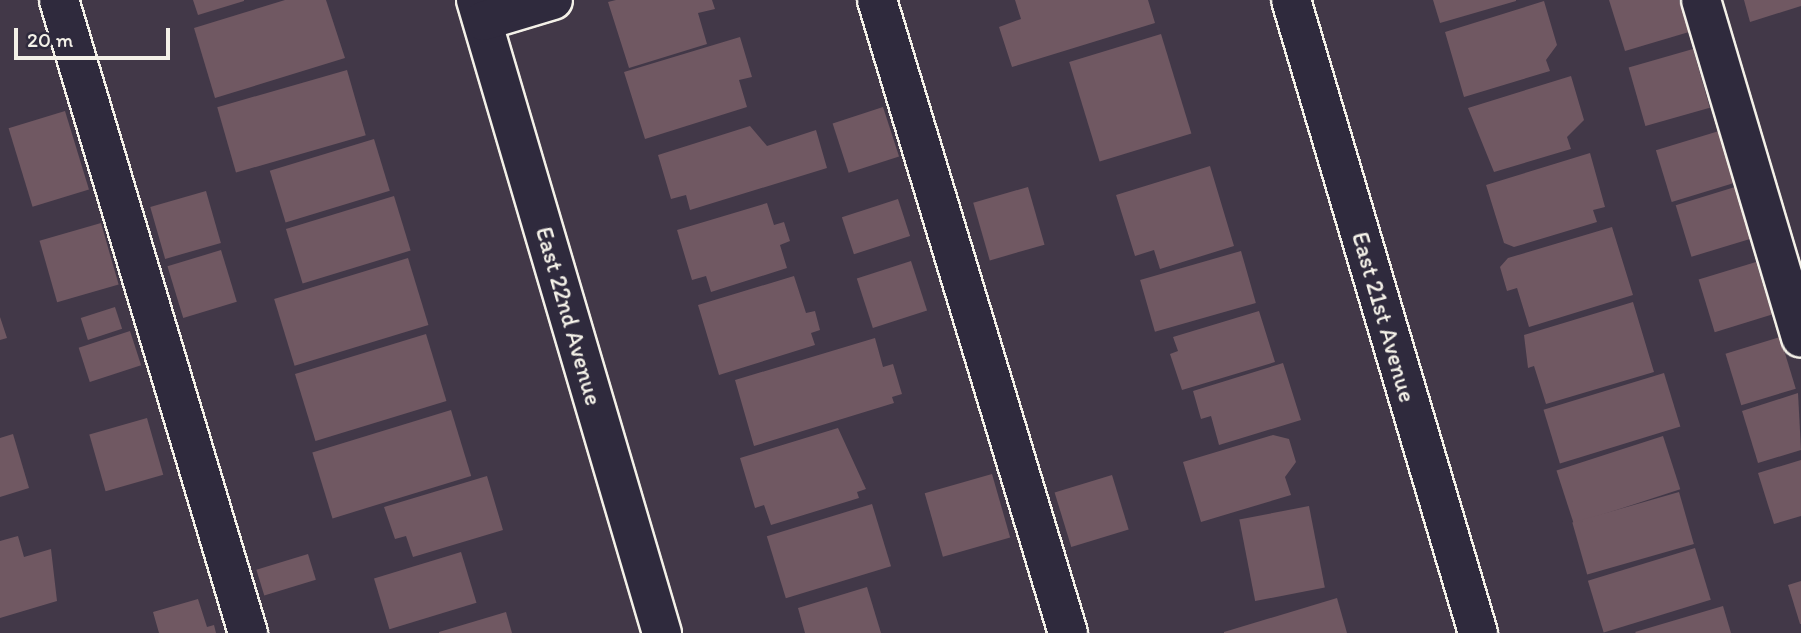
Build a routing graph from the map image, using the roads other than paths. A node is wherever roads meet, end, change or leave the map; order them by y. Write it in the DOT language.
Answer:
graph roads {
  1 [pos="59,0"];
  2 [pos="553,0"];
  3 [pos="877,0"];
  4 [pos="1291,0"];
  5 [pos="1701,0"];
  6 [pos="479,10"];
  7 [pos="1801,337"];
  8 [pos="248,633"];
  9 [pos="662,633"];
  10 [pos="1068,633"];
  11 [pos="1478,633"];
  1 -- 8 [label="street"];
  2 -- 6 [label="street"];
  3 -- 10 [label="street"];
  4 -- 11 [label="street, East 21st Avenue"];
  5 -- 7 [label="street"];
  6 -- 9 [label="street, East 22nd Avenue"];
}
